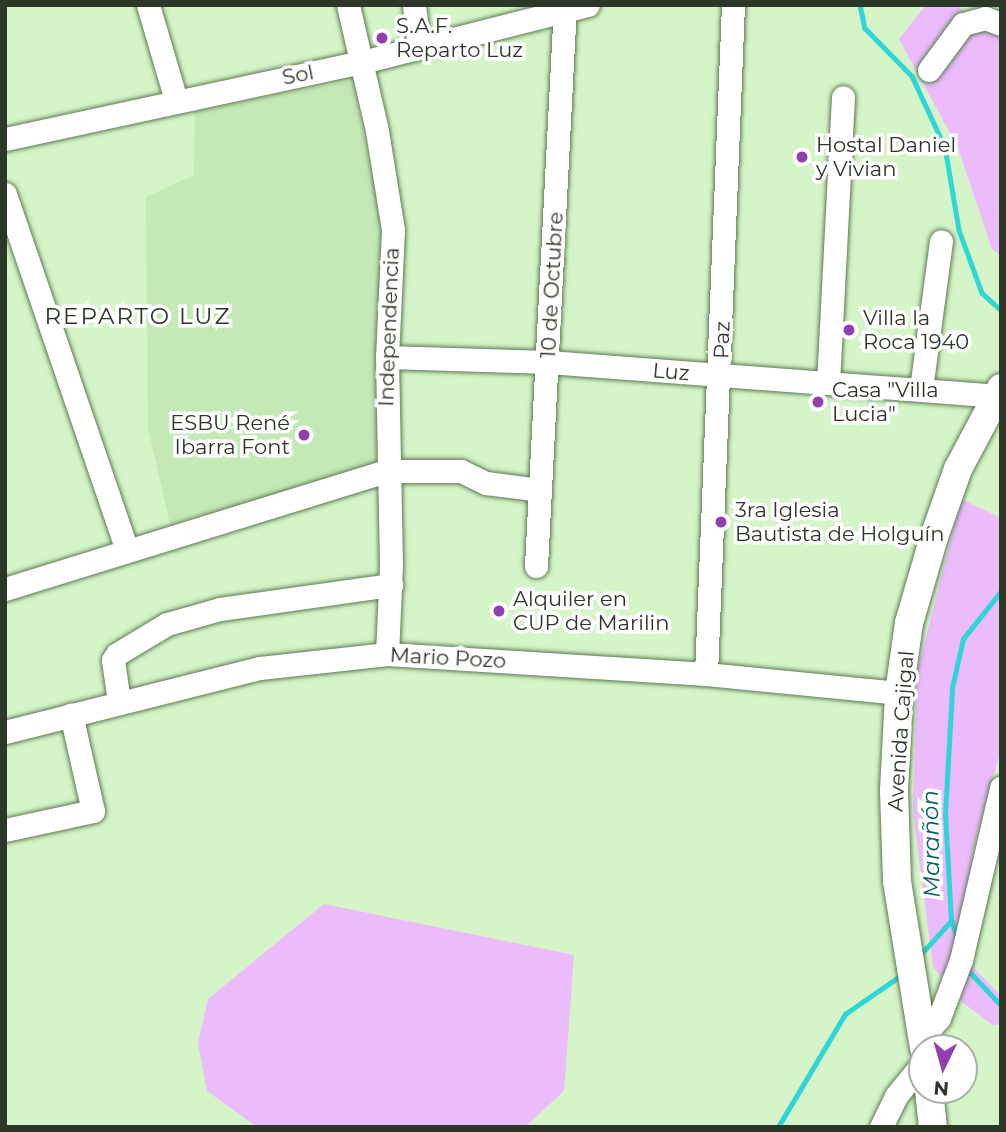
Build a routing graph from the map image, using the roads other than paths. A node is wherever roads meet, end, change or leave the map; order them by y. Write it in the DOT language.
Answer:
graph roads {
  1 [pos="148,5"];
  2 [pos="348,5"];
  3 [pos="414,5"];
  4 [pos="733,5"];
  5 [pos="573,7"];
  6 [pos="993,21"];
  7 [pos="419,47"];
  8 [pos="362,62"];
  9 [pos="929,69"];
  10 [pos="843,97"];
  11 [pos="177,100"];
  12 [pos="5,138"];
  13 [pos="5,194"];
  14 [pos="941,241"];
  15 [pos="387,357"];
  16 [pos="548,362"];
  17 [pos="721,376"];
  18 [pos="828,383"];
  19 [pos="921,390"];
  20 [pos="998,392"];
  21 [pos="386,471"];
  22 [pos="540,490"];
  23 [pos="127,551"];
  24 [pos="536,566"];
  25 [pos="391,585"];
  26 [pos="5,589"];
  27 [pos="387,654"];
  28 [pos="706,674"];
  29 [pos="899,693"];
  30 [pos="119,702"];
  31 [pos="71,714"];
  32 [pos="5,732"];
  33 [pos="1001,788"];
  34 [pos="5,830"];
  35 [pos="922,1034"];
  36 [pos="928,1034"];
  37 [pos="908,1082"];
  38 [pos="931,1104"];
  39 [pos="881,1127"];
  40 [pos="933,1127"];
  1 -- 11 [label="street"];
  2 -- 8 [label="street, Independencia"];
  3 -- 7 [label="street"];
  4 -- 17 [label="street, Paz"];
  5 -- 7 [label="street, Sol"];
  5 -- 16 [label="street, 10 de Octubre"];
  6 -- 9 [label="street"];
  7 -- 8 [label="street, Sol"];
  8 -- 11 [label="street, Sol"];
  8 -- 15 [label="street, Independencia"];
  10 -- 18 [label="street"];
  11 -- 12 [label="street, Sol"];
  13 -- 23 [label="street"];
  14 -- 19 [label="street"];
  15 -- 16 [label="street, Luz"];
  15 -- 21 [label="street, Independencia"];
  16 -- 17 [label="street, Luz"];
  16 -- 22 [label="street, 10 de Octubre"];
  17 -- 18 [label="street, Luz"];
  17 -- 28 [label="street, Paz"];
  18 -- 19 [label="street, Luz"];
  19 -- 20 [label="street, Luz"];
  20 -- 29 [label="main road, Avenida Cajigal"];
  21 -- 22 [label="street"];
  21 -- 23 [label="street"];
  21 -- 25 [label="street, Independencia"];
  22 -- 24 [label="street, 10 de Octubre"];
  23 -- 26 [label="street"];
  25 -- 27 [label="street, Independencia"];
  25 -- 30 [label="street"];
  27 -- 28 [label="street, Mario Pozo"];
  27 -- 30 [label="street, Mario Pozo"];
  28 -- 29 [label="street, Mario Pozo"];
  29 -- 35 [label="main road, Avenida Cajigal"];
  30 -- 31 [label="street, Mario Pozo"];
  31 -- 32 [label="street, Mario Pozo"];
  31 -- 34 [label="street"];
  33 -- 36 [label="street"];
  37 -- 39 [label="street"];
  38 -- 40 [label="main road"];
}
